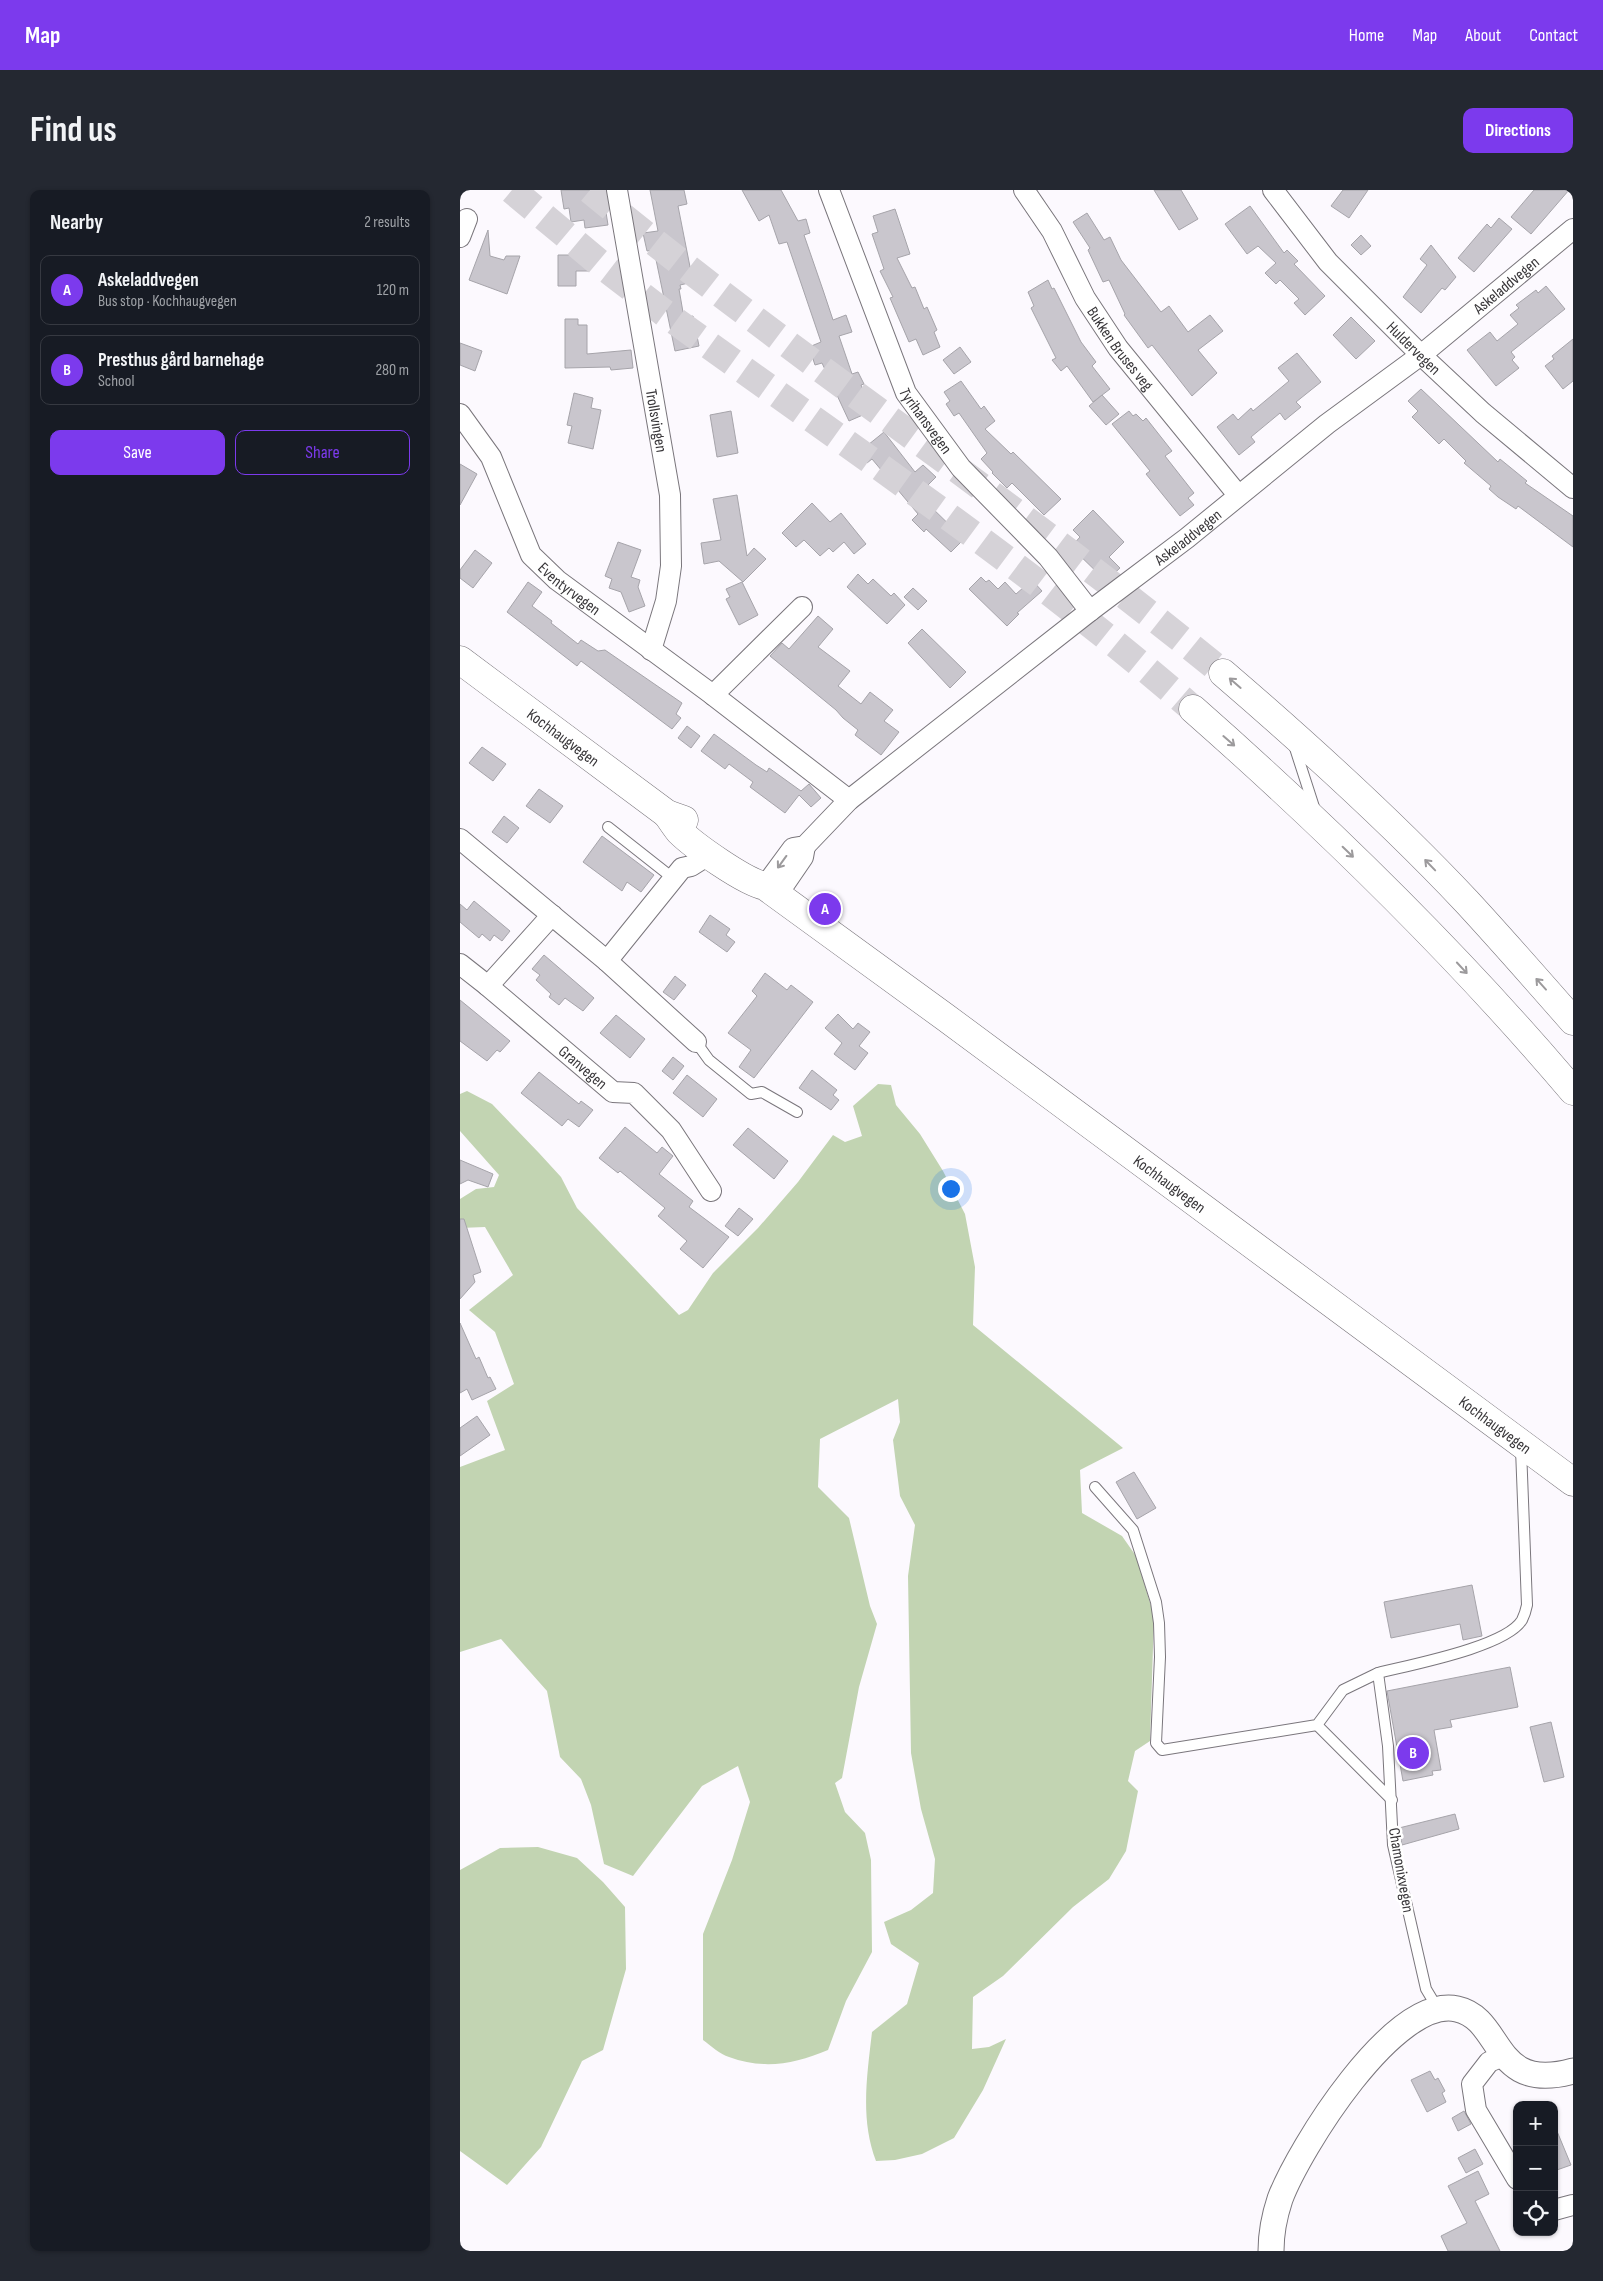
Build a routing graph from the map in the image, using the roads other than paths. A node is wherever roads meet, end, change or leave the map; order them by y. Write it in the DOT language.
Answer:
graph roads {
  1 [pos="617,190"];
  2 [pos="829,190"];
  3 [pos="1024,190"];
  4 [pos="1275,191"];
  5 [pos="1573,229"];
  6 [pos="1421,355"];
  7 [pos="460,414"];
  8 [pos="1573,488"];
  9 [pos="1238,495"];
  10 [pos="802,607"];
  11 [pos="1090,611"];
  12 [pos="651,650"];
  13 [pos="460,660"];
  14 [pos="1224,673"];
  15 [pos="713,695"];
  16 [pos="1193,709"];
  17 [pos="1289,730"];
  18 [pos="849,800"];
  19 [pos="667,814"];
  20 [pos="1320,825"];
  21 [pos="608,827"];
  22 [pos="688,838"];
  23 [pos="460,839"];
  24 [pos="710,854"];
  25 [pos="678,873"];
  26 [pos="771,891"];
  27 [pos="552,916"];
  28 [pos="607,962"];
  29 [pos="460,964"];
  30 [pos="488,986"];
  31 [pos="1573,1021"];
  32 [pos="696,1042"];
  33 [pos="1573,1092"];
  34 [pos="797,1112"];
  35 [pos="711,1191"];
  36 [pos="1520,1442"];
  37 [pos="1573,1482"];
  38 [pos="1095,1487"];
  39 [pos="1378,1674"];
  40 [pos="1317,1725"];
  41 [pos="1392,1800"];
  42 [pos="1438,2009"];
  43 [pos="1503,2056"];
  44 [pos="1573,2071"];
  45 [pos="1513,2172"];
  46 [pos="1573,2204"];
  47 [pos="1558,2209"];
  48 [pos="1271,2251"];
  1 -- 12 [label="street, Trollsvingen"];
  2 -- 11 [label="street, Tyrihansvegen"];
  3 -- 9 [label="street, Bukken Bruses veg"];
  4 -- 6 [label="street, Huldervegen"];
  5 -- 6 [label="street, Askeladdvegen"];
  6 -- 8 [label="street, Huldervegen"];
  6 -- 9 [label="street, Askeladdvegen"];
  7 -- 12 [label="street, Eventyrvegen"];
  9 -- 11 [label="street, Askeladdvegen"];
  10 -- 15 [label="street"];
  11 -- 18 [label="street, Askeladdvegen"];
  12 -- 15 [label="street, Eventyrvegen"];
  13 -- 19 [label="main road, Kochhaugvegen"];
  17 -- 14 [label="main road, one-way"];
  15 -- 18 [label="street, Eventyrvegen"];
  16 -- 20 [label="main road, one-way"];
  17 -- 20 [label="lane"];
  31 -- 17 [label="main road, one-way"];
  18 -- 26 [label="street, Askeladdvegen"];
  19 -- 22 [label="main road, Kochhaugvegen"];
  19 -- 26 [label="main road, Kochhaugvegen"];
  20 -- 33 [label="main road, one-way"];
  21 -- 25 [label="lane"];
  22 -- 24 [label="main road, Kochhaugvegen"];
  22 -- 25 [label="street"];
  23 -- 27 [label="street"];
  24 -- 25 [label="street"];
  24 -- 26 [label="main road, Kochhaugvegen"];
  25 -- 28 [label="street"];
  26 -- 36 [label="main road, Kochhaugvegen"];
  27 -- 28 [label="street"];
  27 -- 30 [label="street"];
  28 -- 32 [label="street"];
  29 -- 30 [label="street, Granvegen"];
  30 -- 35 [label="street, Granvegen"];
  32 -- 34 [label="lane"];
  36 -- 37 [label="main road, Kochhaugvegen"];
  36 -- 39 [label="lane"];
  38 -- 40 [label="lane"];
  39 -- 40 [label="lane"];
  39 -- 41 [label="lane, Chamonixvegen"];
  40 -- 41 [label="lane"];
  41 -- 42 [label="lane, Chamonixvegen"];
  42 -- 43 [label="street"];
  42 -- 48 [label="street"];
  43 -- 44 [label="street"];
  43 -- 45 [label="street"];
  46 -- 47 [label="street"];
}
